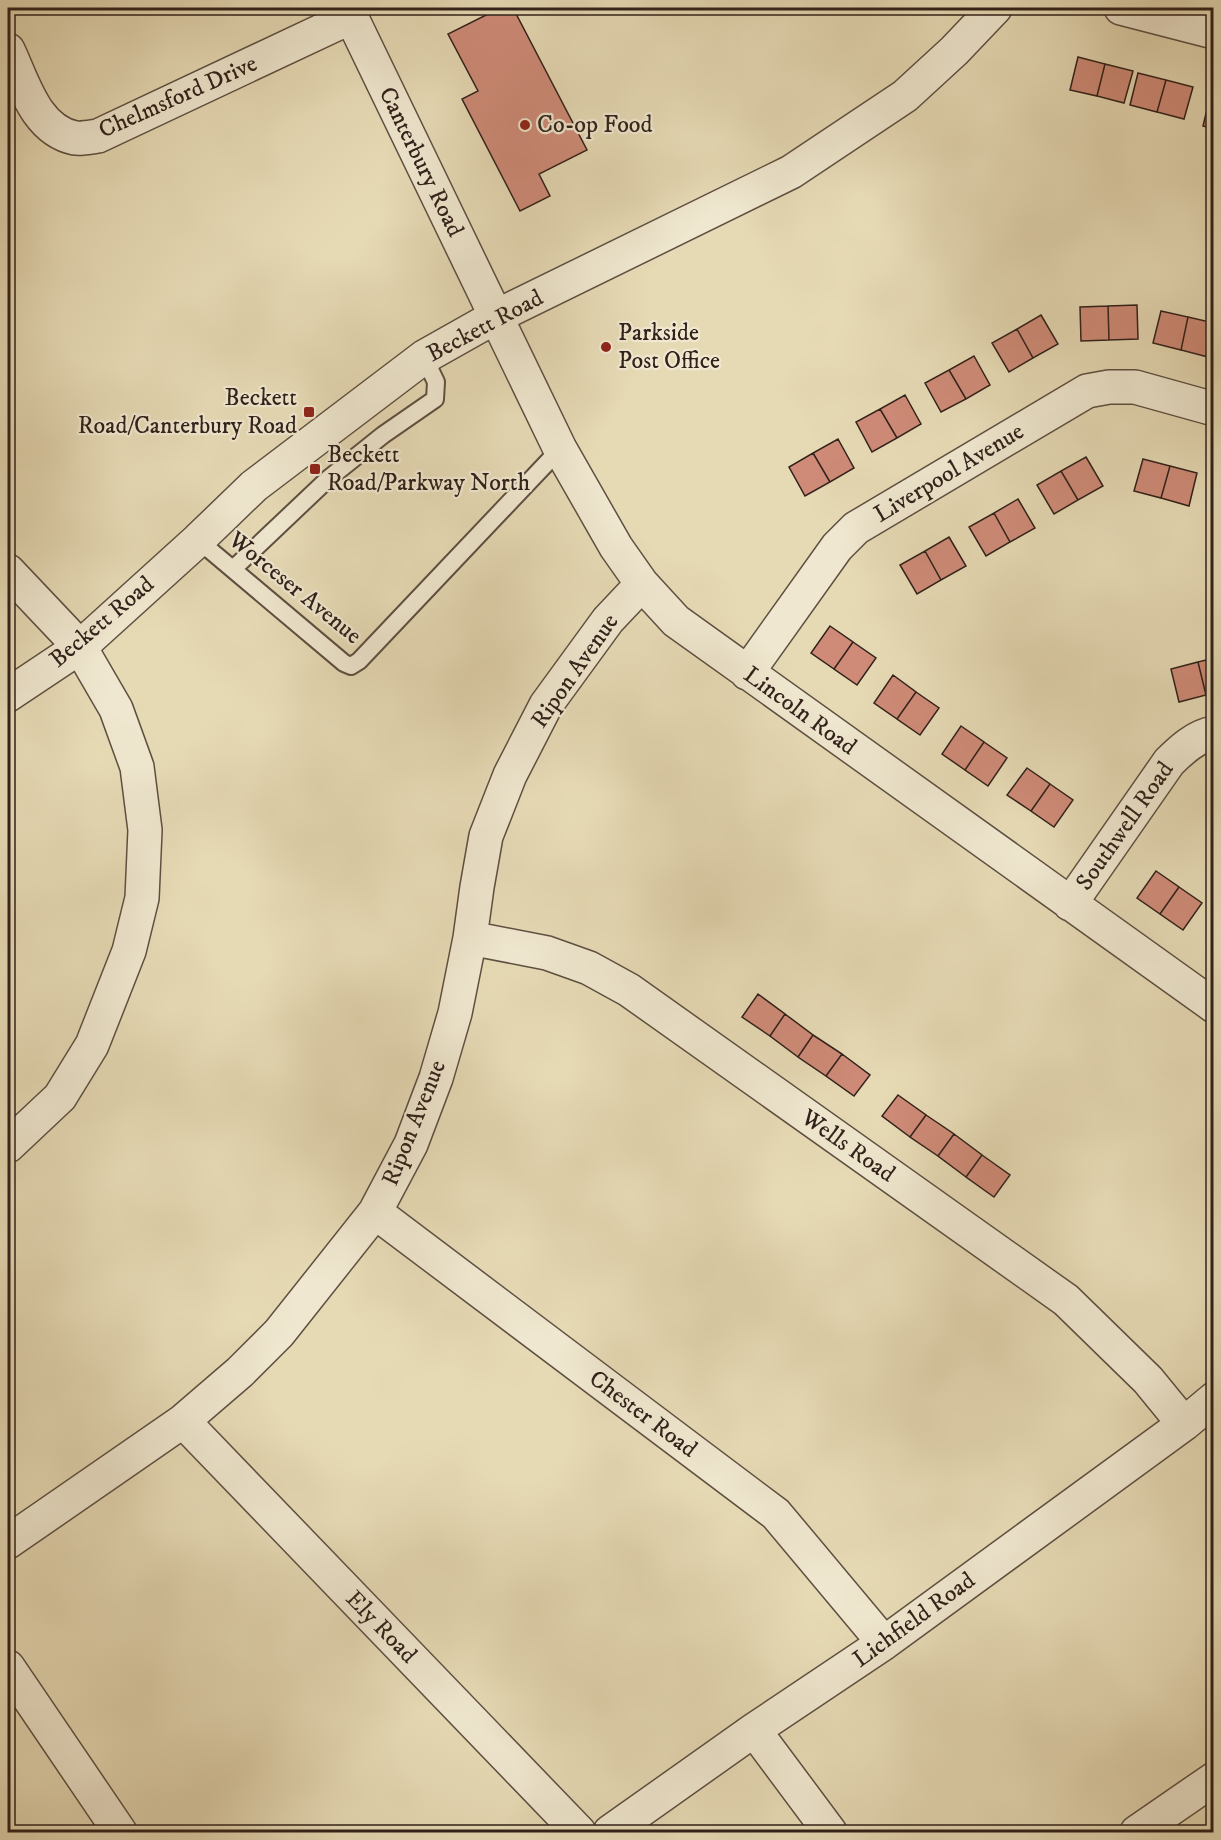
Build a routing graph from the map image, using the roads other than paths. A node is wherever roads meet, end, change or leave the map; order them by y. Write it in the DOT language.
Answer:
graph roads {
  1 [pos="995,8"];
  2 [pos="1120,8"];
  3 [pos="349,12"];
  4 [pos="1214,32"];
  5 [pos="8,50"];
  6 [pos="495,317"];
  7 [pos="424,357"];
  8 [pos="1214,409"];
  9 [pos="560,449"];
  10 [pos="198,540"];
  11 [pos="233,570"];
  12 [pos="8,571"];
  13 [pos="642,584"];
  14 [pos="80,646"];
  15 [pos="747,673"];
  16 [pos="8,695"];
  17 [pos="1214,733"];
  18 [pos="1070,904"];
  19 [pos="470,939"];
  20 [pos="1214,1006"];
  21 [pos="8,1146"];
  22 [pos="375,1212"];
  23 [pos="1214,1399"];
  24 [pos="183,1421"];
  25 [pos="1184,1424"];
  26 [pos="8,1542"];
  27 [pos="884,1643"];
  28 [pos="8,1667"];
  29 [pos="754,1730"];
  30 [pos="1214,1779"];
  31 [pos="120,1833"];
  32 [pos="579,1833"];
  33 [pos="609,1833"];
  34 [pos="830,1833"];
  35 [pos="1137,1833"];
  1 -- 6 [label="street, Beckett Road"];
  2 -- 4 [label="street"];
  3 -- 5 [label="street, Chelmsford Drive"];
  3 -- 6 [label="street, Canterbury Road"];
  6 -- 7 [label="street, Beckett Road"];
  6 -- 9 [label="street, Lincoln Road"];
  7 -- 10 [label="street, Beckett Road"];
  7 -- 11 [label="lane"];
  8 -- 15 [label="street, Liverpool Avenue"];
  9 -- 11 [label="lane, Worceser Avenue"];
  9 -- 13 [label="street, Lincoln Road"];
  10 -- 11 [label="lane, Worceser Avenue"];
  10 -- 14 [label="street, Beckett Road"];
  12 -- 14 [label="street"];
  13 -- 15 [label="street, Lincoln Road"];
  13 -- 19 [label="street, Ripon Avenue"];
  14 -- 16 [label="street, Beckett Road"];
  14 -- 21 [label="street"];
  15 -- 18 [label="street, Lincoln Road"];
  17 -- 18 [label="street, Southwell Road"];
  18 -- 20 [label="street, Lincoln Road"];
  19 -- 22 [label="street, Ripon Avenue"];
  19 -- 25 [label="street, Wells Road"];
  22 -- 24 [label="street, Ripon Avenue"];
  22 -- 27 [label="street, Chester Road"];
  23 -- 25 [label="street, Lichfield Road"];
  24 -- 26 [label="street, Ripon Avenue"];
  24 -- 32 [label="street, Ely Road"];
  25 -- 27 [label="street, Lichfield Road"];
  27 -- 29 [label="street, Lichfield Road"];
  28 -- 31 [label="street"];
  29 -- 33 [label="street, Lichfield Road"];
  29 -- 34 [label="street"];
  30 -- 35 [label="street"];
}
